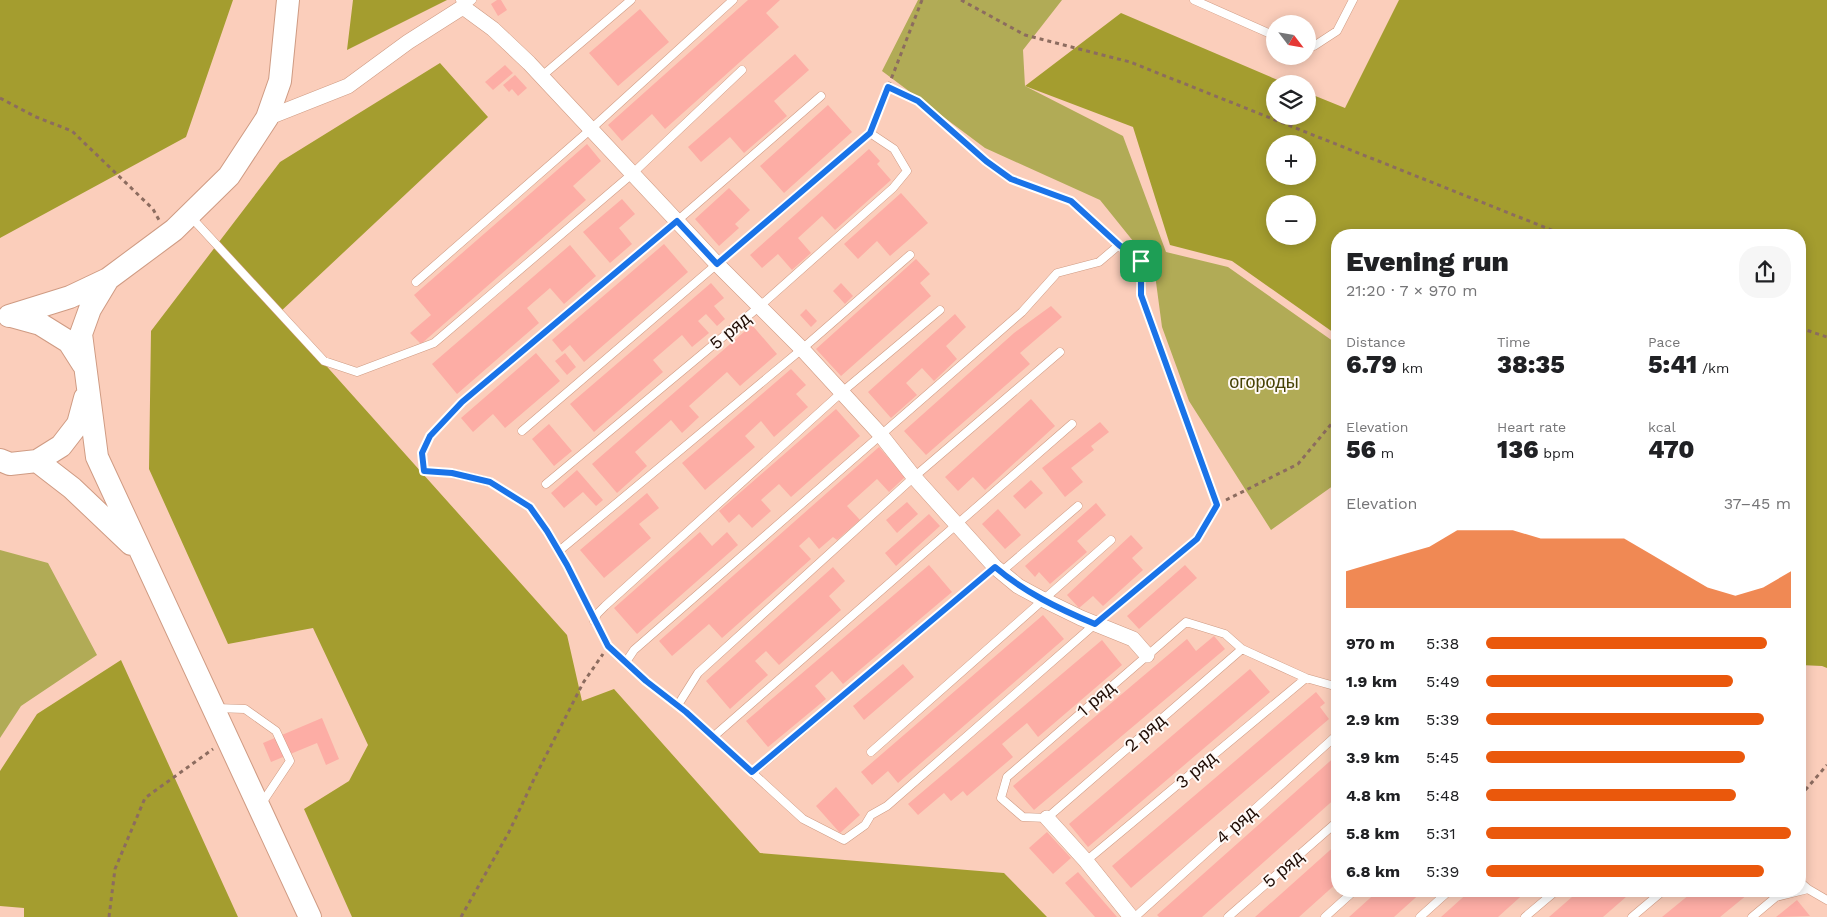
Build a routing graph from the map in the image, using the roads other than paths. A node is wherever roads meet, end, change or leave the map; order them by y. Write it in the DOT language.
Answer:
graph roads {
  1 [pos="288,0"];
  2 [pos="631,0"];
  3 [pos="734,0"];
  4 [pos="1194,0"];
  5 [pos="1353,0"];
  6 [pos="465,2"];
  7 [pos="1266,32"];
  8 [pos="1316,45"];
  9 [pos="742,70"];
  10 [pos="542,76"];
  11 [pos="821,96"];
  12 [pos="267,118"];
  13 [pos="590,129"];
  14 [pos="632,174"];
  15 [pos="189,216"];
  16 [pos="677,221"];
  17 [pos="910,255"];
  18 [pos="717,264"];
  19 [pos="108,279"];
  20 [pos="416,282"];
  21 [pos="760,306"];
  22 [pos="940,310"];
  23 [pos="4,317"];
  24 [pos="802,349"];
  25 [pos="1060,352"];
  26 [pos="85,367"];
  27 [pos="88,390"];
  28 [pos="842,392"];
  29 [pos="1072,424"];
  30 [pos="522,431"];
  31 [pos="880,434"];
  32 [pos="0,460"];
  33 [pos="37,461"];
  34 [pos="914,477"];
  35 [pos="546,484"];
  36 [pos="1078,506"];
  37 [pos="957,526"];
  38 [pos="1111,540"];
  39 [pos="559,551"];
  40 [pos="142,555"];
  41 [pos="998,570"];
  42 [pos="1042,599"];
  43 [pos="594,621"];
  44 [pos="1095,624"];
  45 [pos="1242,648"];
  46 [pos="1147,655"];
  47 [pos="626,662"];
  48 [pos="1306,678"];
  49 [pos="1331,685"];
  50 [pos="678,705"];
  51 [pos="213,708"];
  52 [pos="713,737"];
  53 [pos="1331,740"];
  54 [pos="871,752"];
  55 [pos="752,772"];
  56 [pos="259,807"];
  57 [pos="1047,818"];
  58 [pos="1331,827"];
  59 [pos="1086,861"];
  60 [pos="1808,889"];
  61 [pos="1347,897"];
  62 [pos="1442,897"];
  63 [pos="1549,897"];
  64 [pos="1656,897"];
  65 [pos="1776,897"];
  66 [pos="1827,900"];
  67 [pos="310,917"];
  68 [pos="1131,917"];
  69 [pos="1135,917"];
  70 [pos="1228,917"];
  71 [pos="1325,917"];
  72 [pos="1420,917"];
  73 [pos="1525,917"];
  74 [pos="1632,917"];
  75 [pos="1752,917"];
  1 -- 12 [label="main road"];
  2 -- 10 [label="lane"];
  3 -- 13 [label="lane"];
  4 -- 7 [label="lane"];
  5 -- 8 [label="lane"];
  6 -- 10 [label="street"];
  6 -- 12 [label="street"];
  9 -- 14 [label="lane"];
  10 -- 13 [label="street"];
  11 -- 16 [label="lane"];
  12 -- 15 [label="main road"];
  13 -- 14 [label="street"];
  13 -- 20 [label="lane"];
  14 -- 15 [label="lane"];
  14 -- 16 [label="street"];
  15 -- 19 [label="main road"];
  16 -- 18 [label="street"];
  16 -- 39 [label="lane"];
  17 -- 24 [label="lane"];
  18 -- 21 [label="street"];
  18 -- 21 [label="lane, 5 ряд"];
  18 -- 30 [label="lane"];
  19 -- 23 [label="main road"];
  19 -- 26 [label="main road"];
  21 -- 24 [label="street"];
  21 -- 35 [label="lane, 5 ряд"];
  22 -- 28 [label="lane"];
  23 -- 26 [label="main road"];
  24 -- 28 [label="street"];
  24 -- 39 [label="lane"];
  25 -- 34 [label="lane"];
  26 -- 27 [label="main road"];
  27 -- 33 [label="main road"];
  27 -- 40 [label="main road"];
  28 -- 31 [label="street"];
  28 -- 43 [label="lane"];
  29 -- 37 [label="lane"];
  31 -- 34 [label="street"];
  31 -- 44 [label="lane"];
  31 -- 47 [label="lane"];
  32 -- 33 [label="main road"];
  33 -- 40 [label="main road"];
  34 -- 37 [label="street"];
  34 -- 50 [label="lane"];
  36 -- 41 [label="lane"];
  37 -- 41 [label="street"];
  37 -- 52 [label="lane"];
  38 -- 42 [label="lane"];
  39 -- 43 [label="lane"];
  40 -- 51 [label="main road"];
  41 -- 42 [label="street"];
  41 -- 55 [label="lane"];
  42 -- 44 [label="street"];
  42 -- 54 [label="lane"];
  43 -- 47 [label="lane"];
  44 -- 46 [label="street"];
  44 -- 55 [label="lane"];
  45 -- 46 [label="lane, 1 ряд"];
  45 -- 48 [label="lane"];
  45 -- 57 [label="lane, 2 ряд"];
  46 -- 57 [label="lane, 1 ряд"];
  47 -- 50 [label="lane"];
  48 -- 49 [label="lane"];
  48 -- 59 [label="lane, 3 ряд"];
  50 -- 52 [label="lane"];
  51 -- 56 [label="main road"];
  51 -- 56 [label="lane"];
  52 -- 55 [label="lane"];
  53 -- 69 [label="lane, 4 ряд"];
  56 -- 67 [label="main road"];
  57 -- 59 [label="street"];
  58 -- 70 [label="lane, 5 ряд"];
  59 -- 68 [label="street"];
  60 -- 66 [label="lane"];
  61 -- 71 [label="lane"];
  62 -- 72 [label="lane"];
  63 -- 73 [label="lane"];
  64 -- 74 [label="lane"];
  65 -- 75 [label="lane"];
}
